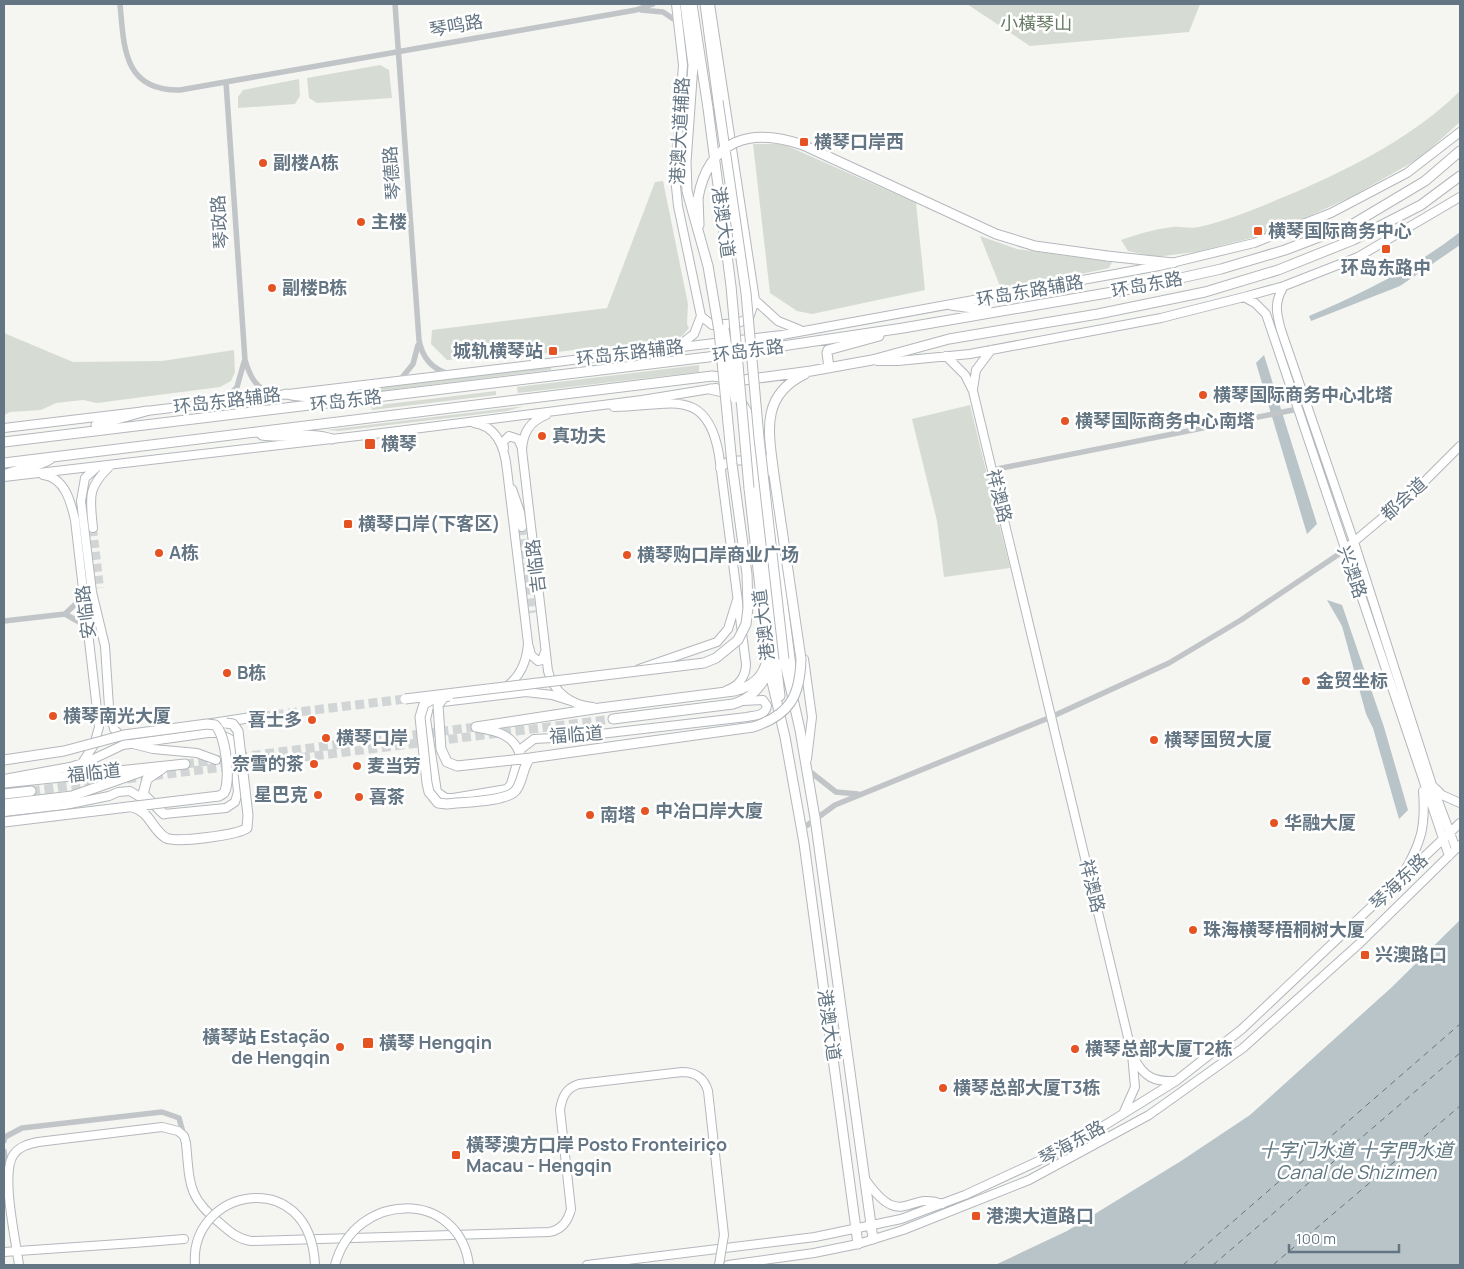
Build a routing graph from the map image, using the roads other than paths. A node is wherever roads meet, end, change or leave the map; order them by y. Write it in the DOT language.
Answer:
graph roads {
  1 [pos="120,4"];
  2 [pos="395,4"];
  3 [pos="653,4"];
  4 [pos="676,4"];
  5 [pos="684,4"];
  6 [pos="692,4"];
  7 [pos="705,4"];
  8 [pos="710,4"];
  9 [pos="636,10"];
  10 [pos="678,22"];
  11 [pos="399,52"];
  12 [pos="226,82"];
  13 [pos="1460,132"];
  14 [pos="1460,151"];
  15 [pos="1460,176"];
  16 [pos="1460,196"];
  17 [pos="1173,263"];
  18 [pos="708,266"];
  19 [pos="1284,286"];
  20 [pos="1244,297"];
  21 [pos="755,300"];
  22 [pos="952,305"];
  23 [pos="998,311"];
  24 [pos="701,316"];
  25 [pos="903,328"];
  26 [pos="804,331"];
  27 [pos="419,340"];
  28 [pos="676,348"];
  29 [pos="990,350"];
  30 [pos="946,356"];
  31 [pos="245,360"];
  32 [pos="872,360"];
  33 [pos="829,368"];
  34 [pos="811,371"];
  35 [pos="451,375"];
  36 [pos="398,380"];
  37 [pos="744,380"];
  38 [pos="710,389"];
  39 [pos="973,391"];
  40 [pos="286,394"];
  41 [pos="276,395"];
  42 [pos="363,399"];
  43 [pos="224,401"];
  44 [pos="577,408"];
  45 [pos="1298,409"];
  46 [pos="558,410"];
  47 [pos="146,411"];
  48 [pos="769,419"];
  49 [pos="464,422"];
  50 [pos="4,428"];
  51 [pos="252,433"];
  52 [pos="65,434"];
  53 [pos="332,439"];
  54 [pos="4,442"];
  55 [pos="1460,446"];
  56 [pos="522,450"];
  57 [pos="504,452"];
  58 [pos="53,457"];
  59 [pos="4,463"];
  60 [pos="110,466"];
  61 [pos="96,468"];
  62 [pos="720,468"];
  63 [pos="507,470"];
  64 [pos="992,470"];
  65 [pos="771,473"];
  66 [pos="36,474"];
  67 [pos="4,476"];
  68 [pos="749,488"];
  69 [pos="522,527"];
  70 [pos="93,528"];
  71 [pos="1354,542"];
  72 [pos="1345,550"];
  73 [pos="84,596"];
  74 [pos="738,598"];
  75 [pos="65,614"];
  76 [pos="4,621"];
  77 [pos="88,627"];
  78 [pos="528,643"];
  79 [pos="545,645"];
  80 [pos="767,649"];
  81 [pos="770,669"];
  82 [pos="629,673"];
  83 [pos="716,693"];
  84 [pos="456,694"];
  85 [pos="490,696"];
  86 [pos="438,697"];
  87 [pos="405,699"];
  88 [pos="741,701"];
  89 [pos="574,702"];
  90 [pos="600,708"];
  91 [pos="1051,716"];
  92 [pos="248,718"];
  93 [pos="613,718"];
  94 [pos="226,722"];
  95 [pos="207,724"];
  96 [pos="476,727"];
  97 [pos="800,727"];
  98 [pos="785,737"];
  99 [pos="520,755"];
  100 [pos="530,758"];
  101 [pos="4,760"];
  102 [pos="216,760"];
  103 [pos="80,764"];
  104 [pos="150,767"];
  105 [pos="807,768"];
  106 [pos="4,779"];
  107 [pos="1422,779"];
  108 [pos="4,783"];
  109 [pos="1432,785"];
  110 [pos="31,791"];
  111 [pos="4,794"];
  112 [pos="860,795"];
  113 [pos="1460,803"];
  114 [pos="4,804"];
  115 [pos="130,806"];
  116 [pos="4,812"];
  117 [pos="164,814"];
  118 [pos="815,818"];
  119 [pos="4,822"];
  120 [pos="1460,822"];
  121 [pos="802,829"];
  122 [pos="1450,833"];
  123 [pos="1443,839"];
  124 [pos="1458,847"];
  125 [pos="1449,856"];
  126 [pos="1398,882"];
  127 [pos="1132,1054"];
  128 [pos="1176,1081"];
  129 [pos="1123,1114"];
  130 [pos="184,1136"];
  131 [pos="4,1140"];
  132 [pos="4,1151"];
  133 [pos="8,1171"];
  134 [pos="865,1179"];
  135 [pos="942,1204"];
  136 [pos="871,1225"];
  137 [pos="857,1229"];
  138 [pos="184,1239"];
  139 [pos="873,1239"];
  140 [pos="858,1244"];
  141 [pos="4,1252"];
  142 [pos="19,1265"];
  143 [pos="195,1265"];
  144 [pos="315,1265"];
  145 [pos="335,1265"];
  146 [pos="469,1265"];
  147 [pos="587,1265"];
  148 [pos="719,1265"];
  149 [pos="728,1265"];
  1 -- 12 [label="street"];
  2 -- 11 [label="street, 琴德路"];
  3 -- 9 [label="street"];
  4 -- 10 [label="main road, 港澳大道辅路"];
  5 -- 18 [label="main road"];
  6 -- 68 [label="main road, 港澳大道, bridge"];
  7 -- 97 [label="main road, 港澳大道, bridge"];
  8 -- 21 [label="main road"];
  9 -- 10 [label="street"];
  9 -- 11 [label="street, 琴鸣路"];
  10 -- 24 [label="main road, 港澳大道辅路"];
  11 -- 12 [label="street"];
  11 -- 27 [label="street, 琴德路"];
  12 -- 31 [label="street, 琴政路"];
  13 -- 17 [label="main road, 环岛东路辅路"];
  14 -- 23 [label="main road, 环岛东路"];
  15 -- 32 [label="main road, 环岛东路"];
  16 -- 19 [label="main road"];
  17 -- 18 [label="main road, bridge"];
  17 -- 22 [label="main road, 环岛东路辅路"];
  18 -- 68 [label="main road, bridge"];
  18 -- 82 [label="main road, bridge"];
  19 -- 20 [label="main road"];
  19 -- 71 [label="main road, 兴澳路"];
  20 -- 29 [label="main road"];
  20 -- 45 [label="main road, 兴澳路"];
  21 -- 24 [label="main road"];
  21 -- 26 [label="main road"];
  22 -- 23 [label="main road"];
  22 -- 26 [label="main road, 环岛东路辅路"];
  23 -- 25 [label="main road, 环岛东路"];
  24 -- 28 [label="main road"];
  25 -- 33 [label="main road"];
  25 -- 42 [label="main road, 环岛东路"];
  26 -- 28 [label="main road, 环岛东路辅路"];
  27 -- 35 [label="street, 琴德路"];
  27 -- 36 [label="street, 琴德路"];
  28 -- 35 [label="main road, 环岛东路辅路"];
  29 -- 30 [label="main road"];
  29 -- 39 [label="main road, 祥澳路"];
  30 -- 32 [label="main road"];
  30 -- 39 [label="main road, 祥澳路"];
  31 -- 41 [label="street"];
  31 -- 43 [label="street"];
  32 -- 33 [label="main road, 环岛东路"];
  33 -- 34 [label="main road, 环岛东路"];
  34 -- 37 [label="main road, 环岛东路"];
  34 -- 48 [label="main road"];
  35 -- 36 [label="main road, 环岛东路辅路"];
  36 -- 40 [label="main road, 环岛东路辅路"];
  37 -- 38 [label="main road"];
  37 -- 51 [label="main road, 环岛东路"];
  38 -- 44 [label="main road"];
  38 -- 98 [label="main road"];
  39 -- 64 [label="main road, 祥澳路"];
  40 -- 41 [label="main road, 环岛东路辅路"];
  40 -- 42 [label="main road"];
  41 -- 43 [label="main road, 环岛东路辅路"];
  42 -- 52 [label="main road, 环岛东路"];
  43 -- 47 [label="main road, 环岛东路辅路"];
  44 -- 46 [label="main road"];
  44 -- 62 [label="main road"];
  45 -- 64 [label="street"];
  45 -- 72 [label="main road, 兴澳路"];
  46 -- 49 [label="main road"];
  46 -- 56 [label="main road, 吉临路"];
  47 -- 50 [label="main road, 环岛东路辅路"];
  47 -- 52 [label="main road"];
  48 -- 65 [label="main road"];
  48 -- 105 [label="main road"];
  49 -- 53 [label="main road"];
  49 -- 57 [label="main road, 吉临路"];
  51 -- 53 [label="main road"];
  51 -- 58 [label="main road, 环岛东路"];
  52 -- 54 [label="main road, 环岛东路"];
  53 -- 60 [label="main road"];
  55 -- 71 [label="main road, 都会道"];
  56 -- 57 [label="main road"];
  56 -- 79 [label="main road, 吉临路"];
  57 -- 63 [label="main road, 吉临路"];
  58 -- 59 [label="main road, 环岛东路"];
  58 -- 67 [label="main road"];
  60 -- 61 [label="main road"];
  60 -- 70 [label="main road"];
  61 -- 66 [label="main road"];
  61 -- 102 [label="main road, 安临路"];
  62 -- 65 [label="main road"];
  62 -- 74 [label="main road"];
  63 -- 69 [label="main road"];
  63 -- 78 [label="main road, 吉临路"];
  64 -- 91 [label="main road, 祥澳路"];
  65 -- 97 [label="main road"];
  65 -- 100 [label="main road, bridge"];
  66 -- 67 [label="main road"];
  66 -- 73 [label="main road, 安临路"];
  68 -- 80 [label="main road, 港澳大道"];
  71 -- 72 [label="main road, 都会道"];
  71 -- 109 [label="main road, 兴澳路"];
  72 -- 91 [label="street"];
  72 -- 107 [label="main road, 兴澳路"];
  73 -- 75 [label="street"];
  73 -- 77 [label="main road, 安临路"];
  74 -- 82 [label="main road"];
  74 -- 83 [label="main road"];
  75 -- 76 [label="street"];
  75 -- 77 [label="street"];
  77 -- 103 [label="main road, 安临路"];
  78 -- 79 [label="main road"];
  78 -- 85 [label="main road, 吉临路"];
  79 -- 89 [label="main road, 吉临路"];
  80 -- 81 [label="main road, 港澳大道"];
  80 -- 83 [label="main road, 福临道"];
  81 -- 88 [label="main road"];
  81 -- 98 [label="main road, 港澳大道"];
  82 -- 84 [label="main road, bridge"];
  83 -- 90 [label="main road, 福临道"];
  84 -- 86 [label="main road, bridge"];
  84 -- 100 [label="main road, bridge"];
  85 -- 89 [label="main road, 福临道"];
  85 -- 99 [label="main road, 福临道"];
  86 -- 87 [label="main road, bridge"];
  86 -- 100 [label="main road, bridge"];
  88 -- 93 [label="main road, 福临道"];
  88 -- 99 [label="main road, 福临道"];
  89 -- 90 [label="main road, 吉临路"];
  90 -- 96 [label="main road, 福临道"];
  91 -- 112 [label="street"];
  91 -- 127 [label="main road, 祥澳路"];
  92 -- 94 [label="main road"];
  94 -- 95 [label="main road, bridge"];
  94 -- 115 [label="main road, bridge"];
  95 -- 101 [label="main road, bridge"];
  95 -- 115 [label="main road, bridge"];
  96 -- 99 [label="main road"];
  97 -- 105 [label="main road, 港澳大道"];
  98 -- 121 [label="main road, 港澳大道"];
  103 -- 106 [label="main road"];
  103 -- 117 [label="main road"];
  104 -- 108 [label="main road, 福临道"];
  104 -- 114 [label="main road"];
  104 -- 117 [label="main road, 福临道"];
  105 -- 112 [label="street"];
  105 -- 118 [label="main road, 港澳大道"];
  107 -- 123 [label="main road, 兴澳路"];
  107 -- 126 [label="main road"];
  109 -- 113 [label="main road"];
  109 -- 122 [label="main road, 兴澳路"];
  110 -- 111 [label="main road"];
  112 -- 118 [label="street"];
  115 -- 119 [label="main road, bridge"];
  116 -- 117 [label="main road"];
  118 -- 121 [label="street"];
  118 -- 134 [label="main road, 港澳大道"];
  120 -- 122 [label="main road, 琴海东路"];
  121 -- 137 [label="main road, 港澳大道"];
  122 -- 123 [label="main road, 琴海东路"];
  122 -- 124 [label="main road, 兴澳路"];
  123 -- 125 [label="main road, 兴澳路"];
  123 -- 126 [label="main road, 琴海东路"];
  124 -- 125 [label="main road, 琴海东路"];
  125 -- 139 [label="main road, 琴海东路"];
  126 -- 128 [label="main road, 琴海东路"];
  127 -- 128 [label="main road, 祥澳路"];
  127 -- 129 [label="main road, 祥澳路"];
  128 -- 129 [label="main road, 琴海东路"];
  129 -- 135 [label="main road, 琴海东路"];
  130 -- 131 [label="street, bridge"];
  130 -- 133 [label="main road, bridge"];
  130 -- 148 [label="main road, bridge"];
  132 -- 133 [label="street"];
  133 -- 142 [label="main road, bridge"];
  134 -- 135 [label="main road"];
  134 -- 136 [label="main road, 港澳大道"];
  135 -- 136 [label="main road, 琴海东路"];
  136 -- 137 [label="main road, 琴海东路"];
  136 -- 139 [label="main road, 港澳大道"];
  137 -- 140 [label="main road, 港澳大道"];
  137 -- 147 [label="main road, 琴海东路"];
  138 -- 141 [label="main road, bridge"];
  139 -- 140 [label="main road, 琴海东路"];
  140 -- 149 [label="main road, 琴海东路"];
  143 -- 144 [label="main road, bridge"];
  145 -- 146 [label="main road, bridge"];
}
